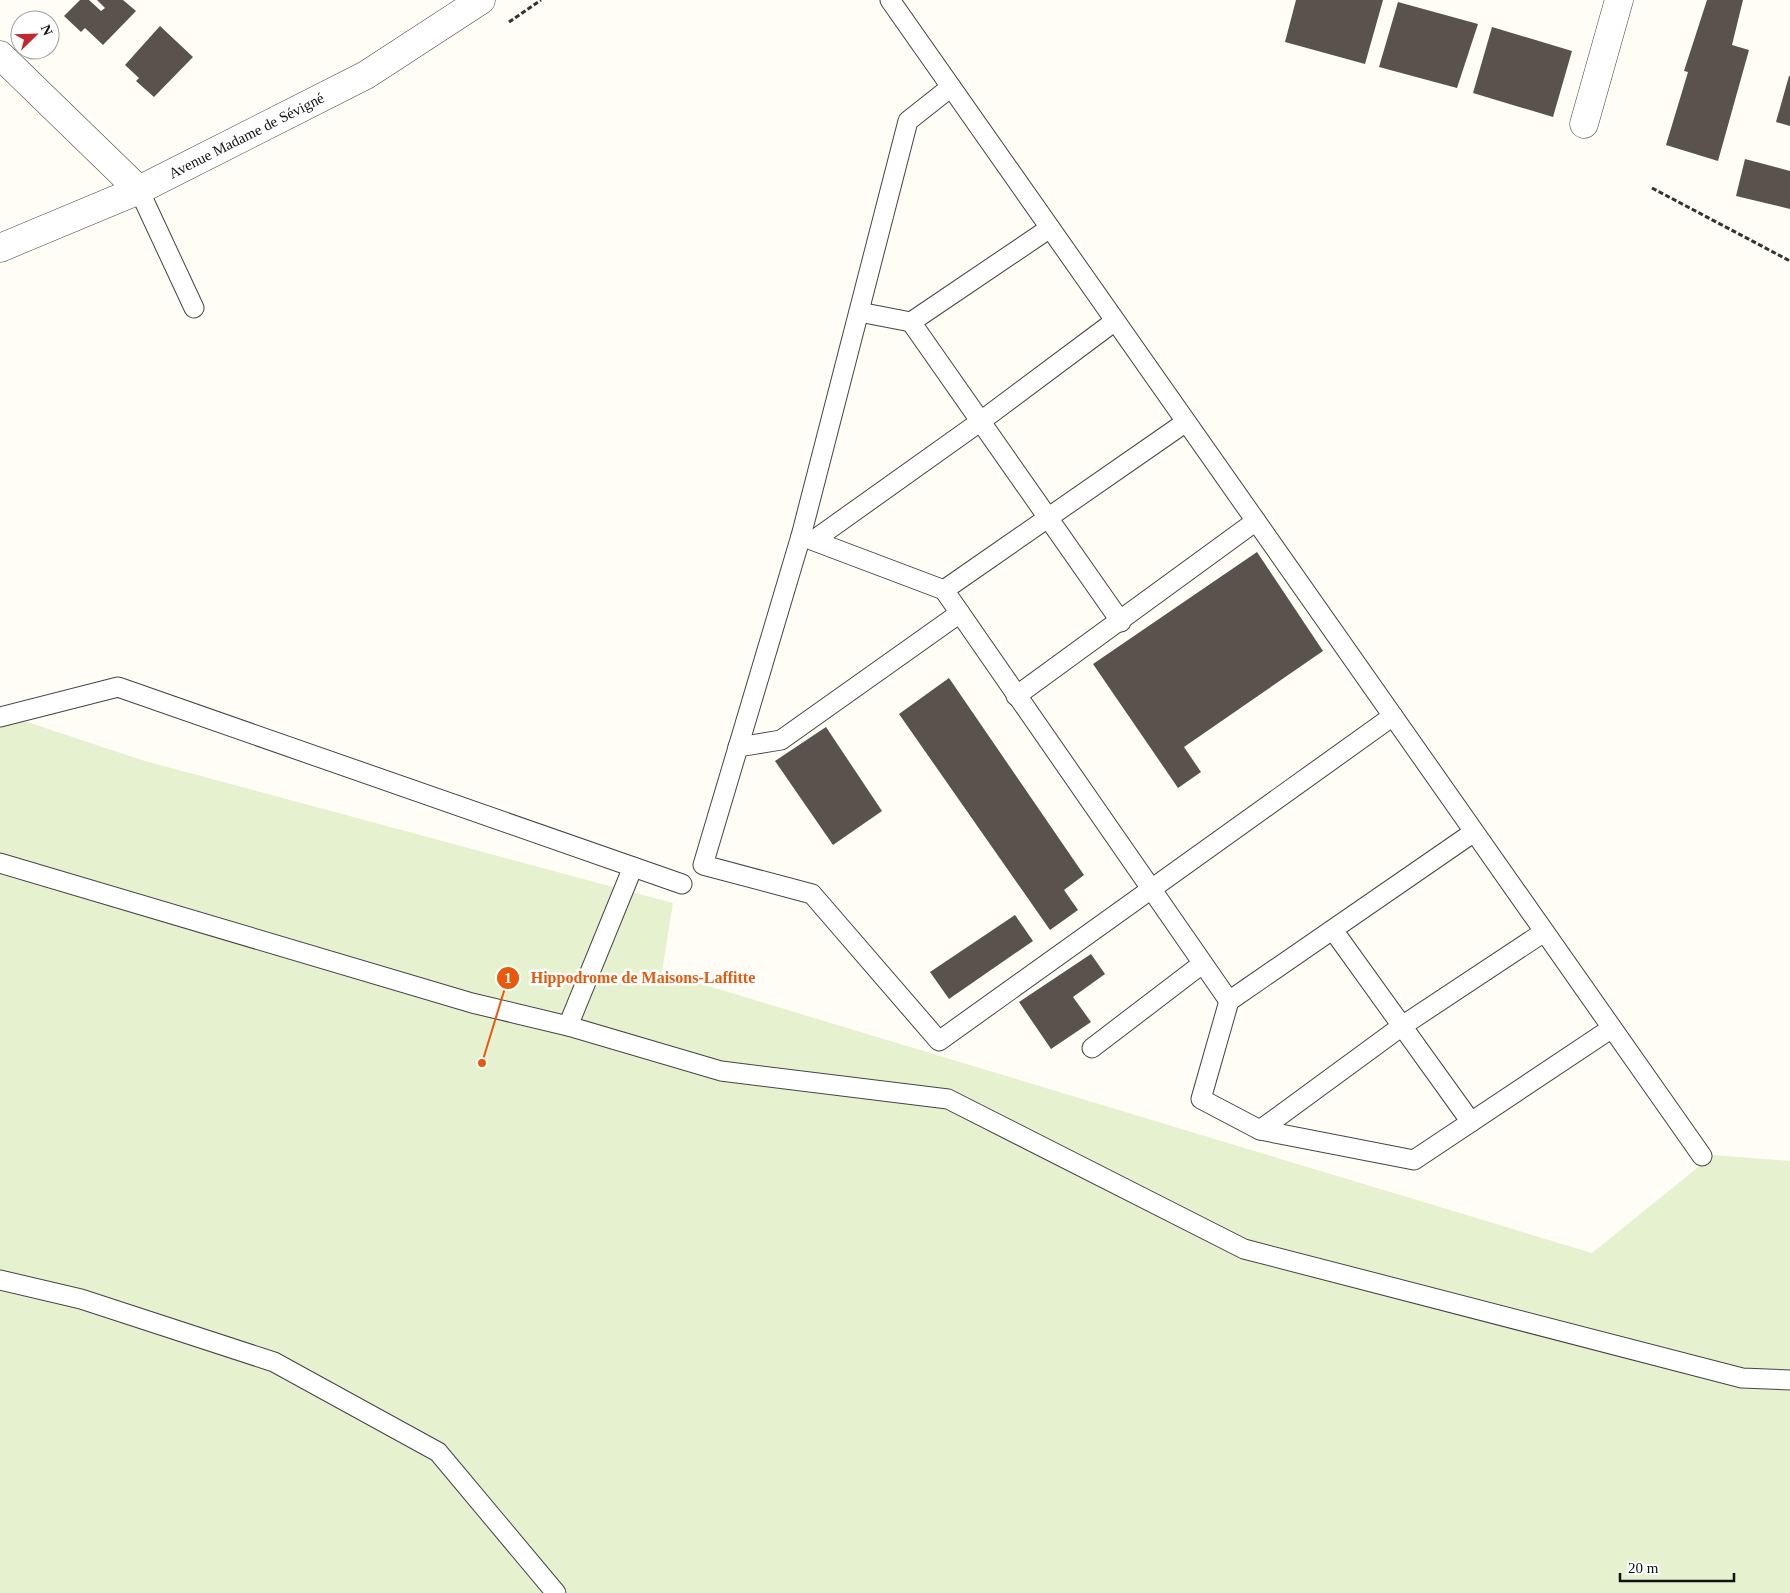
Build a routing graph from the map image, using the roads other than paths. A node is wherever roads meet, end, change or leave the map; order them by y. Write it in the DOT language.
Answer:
graph roads {
  1 [pos="481,0"];
  2 [pos="890,0"];
  3 [pos="1619,0"];
  4 [pos="0,55"];
  5 [pos="951,87"];
  6 [pos="1584,124"];
  7 [pos="139,190"];
  8 [pos="1050,228"];
  9 [pos="0,248"];
  10 [pos="194,308"];
  11 [pos="858,312"];
  12 [pos="1115,321"];
  13 [pos="911,322"];
  14 [pos="981,421"];
  15 [pos="1186,422"];
  16 [pos="1049,518"];
  17 [pos="1256,521"];
  18 [pos="807,538"];
  19 [pos="944,590"];
  20 [pos="960,613"];
  21 [pos="1121,622"];
  22 [pos="1016,696"];
  23 [pos="1393,716"];
  24 [pos="0,717"];
  25 [pos="738,747"];
  26 [pos="1474,832"];
  27 [pos="0,863"];
  28 [pos="633,867"];
  29 [pos="682,884"];
  30 [pos="1150,890"];
  31 [pos="1334,930"];
  32 [pos="1544,932"];
  33 [pos="1202,964"];
  34 [pos="1229,1001"];
  35 [pos="568,1026"];
  36 [pos="1402,1026"];
  37 [pos="1612,1028"];
  38 [pos="1092,1048"];
  39 [pos="1471,1122"];
  40 [pos="1260,1130"];
  41 [pos="1702,1156"];
  42 [pos="0,1280"];
  43 [pos="1790,1380"];
  44 [pos="556,1593"];
  1 -- 7 [label="street, Avenue Madame de Sévigné"];
  2 -- 5 [label="lane"];
  3 -- 6 [label="street"];
  4 -- 7 [label="street"];
  5 -- 8 [label="lane"];
  5 -- 11 [label="lane"];
  7 -- 9 [label="street, Avenue Madame de Sévigné"];
  7 -- 10 [label="lane"];
  8 -- 12 [label="lane"];
  8 -- 13 [label="lane"];
  11 -- 13 [label="lane"];
  11 -- 18 [label="lane"];
  12 -- 14 [label="lane"];
  12 -- 15 [label="lane"];
  13 -- 14 [label="lane"];
  14 -- 16 [label="lane"];
  14 -- 18 [label="lane"];
  15 -- 16 [label="lane"];
  15 -- 17 [label="lane"];
  16 -- 19 [label="lane"];
  16 -- 21 [label="lane"];
  17 -- 21 [label="lane"];
  17 -- 23 [label="lane"];
  18 -- 19 [label="lane"];
  18 -- 25 [label="lane"];
  19 -- 20 [label="lane"];
  20 -- 22 [label="lane"];
  20 -- 25 [label="lane"];
  21 -- 22 [label="lane"];
  22 -- 30 [label="lane"];
  23 -- 26 [label="lane"];
  23 -- 30 [label="lane"];
  24 -- 28 [label="lane"];
  25 -- 30 [label="lane"];
  26 -- 31 [label="lane"];
  26 -- 32 [label="lane"];
  27 -- 35 [label="lane"];
  28 -- 29 [label="lane"];
  28 -- 35 [label="lane"];
  30 -- 33 [label="lane"];
  31 -- 34 [label="lane"];
  31 -- 36 [label="lane"];
  32 -- 36 [label="lane"];
  32 -- 37 [label="lane"];
  33 -- 34 [label="lane"];
  33 -- 38 [label="lane"];
  34 -- 40 [label="lane"];
  35 -- 43 [label="lane"];
  36 -- 39 [label="lane"];
  36 -- 40 [label="lane"];
  37 -- 39 [label="lane"];
  37 -- 41 [label="lane"];
  39 -- 40 [label="lane"];
  42 -- 44 [label="lane"];
}
